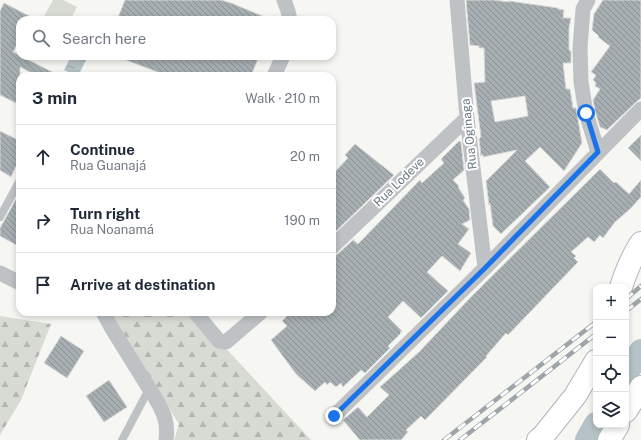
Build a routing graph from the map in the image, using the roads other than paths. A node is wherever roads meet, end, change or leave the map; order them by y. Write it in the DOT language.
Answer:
graph roads {
  1 [pos="284,0"];
  2 [pos="457,0"];
  3 [pos="588,0"];
  4 [pos="289,16"];
  5 [pos="281,60"];
  6 [pos="276,72"];
  7 [pos="641,109"];
  8 [pos="467,118"];
  9 [pos="598,152"];
  10 [pos="16,188"];
  11 [pos="0,217"];
  12 [pos="336,243"];
  13 [pos="641,243"];
  14 [pos="485,268"];
  15 [pos="0,274"];
  16 [pos="16,281"];
  17 [pos="622,284"];
  18 [pos="105,316"];
  19 [pos="198,316"];
  20 [pos="256,316"];
  21 [pos="593,366"];
  22 [pos="641,387"];
  23 [pos="149,389"];
  24 [pos="629,406"];
  25 [pos="334,416"];
  26 [pos="616,428"];
  27 [pos="122,440"];
  28 [pos="166,440"];
  29 [pos="538,440"];
  30 [pos="609,440"];
  1 -- 4 [label="street"];
  2 -- 8 [label="street, Rua Oginaga"];
  3 -- 9 [label="street"];
  5 -- 6 [label="street"];
  7 -- 9 [label="street"];
  8 -- 12 [label="street, Rua Lodeve"];
  8 -- 14 [label="street, Rua Oginaga"];
  9 -- 14 [label="street"];
  10 -- 11 [label="lane"];
  13 -- 17 [label="main road"];
  14 -- 25 [label="street"];
  15 -- 16 [label="street"];
  18 -- 23 [label="street"];
  19 -- 20 [label="street"];
  21 -- 29 [label="main road"];
  22 -- 24 [label="main road"];
  23 -- 27 [label="lane"];
  23 -- 28 [label="street"];
  26 -- 30 [label="main road"];
}
